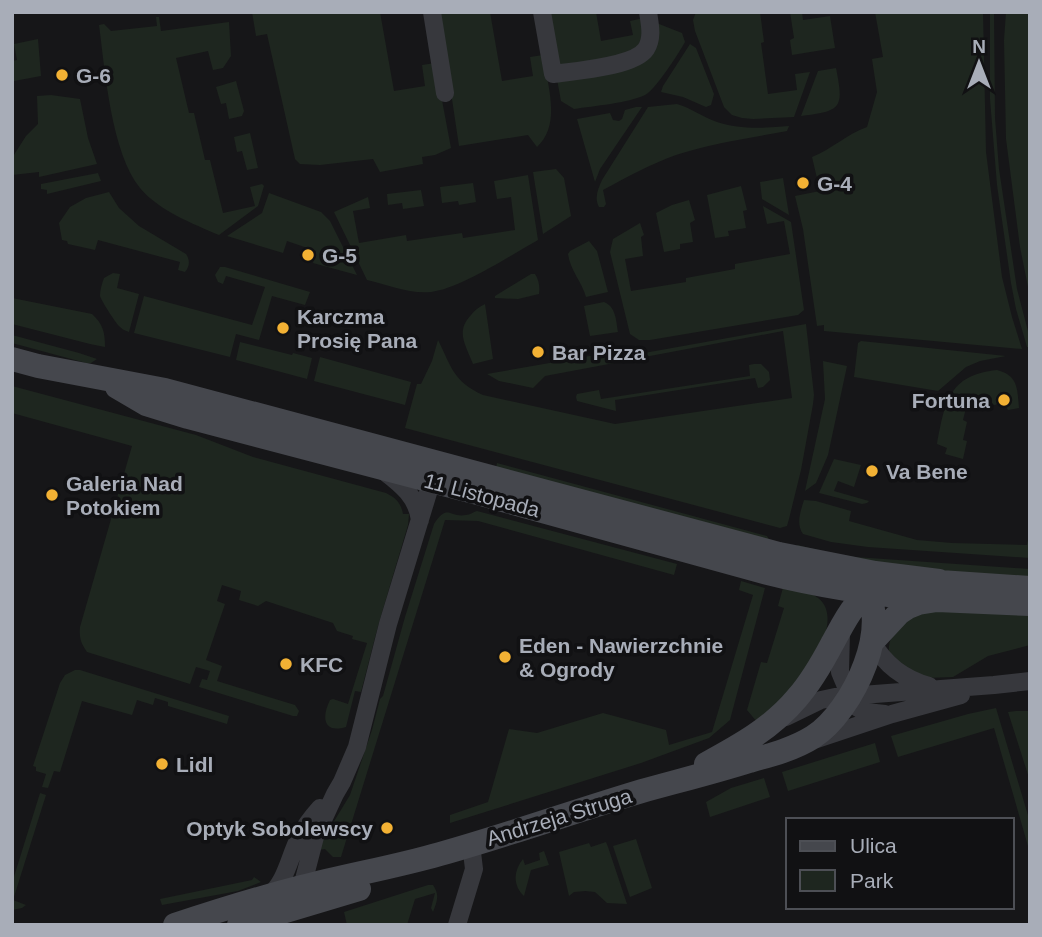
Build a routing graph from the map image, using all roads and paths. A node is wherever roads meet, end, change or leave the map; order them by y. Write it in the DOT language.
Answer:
graph roads {
  1 [pos="432,12"];
  2 [pos="542,12"];
  3 [pos="648,12"];
  4 [pos="445,93"];
  5 [pos="12,359"];
  6 [pos="103,379"];
  7 [pos="379,468"];
  8 [pos="435,472"];
  9 [pos="420,520"];
  10 [pos="846,568"];
  11 [pos="806,582"];
  12 [pos="1030,588"];
  13 [pos="938,591"];
  14 [pos="868,592"];
  15 [pos="1030,604"];
  16 [pos="841,628"];
  17 [pos="872,642"];
  18 [pos="1030,681"];
  19 [pos="994,685"];
  20 [pos="939,689"];
  21 [pos="850,696"];
  22 [pos="892,714"];
  23 [pos="764,730"];
  24 [pos="783,751"];
  25 [pos="674,782"];
  26 [pos="335,794"];
  27 [pos="471,844"];
  28 [pos="443,853"];
  29 [pos="310,859"];
  30 [pos="347,876"];
  31 [pos="302,887"];
  32 [pos="271,905"];
  33 [pos="175,925"];
  34 [pos="239,925"];
  35 [pos="457,925"];
  1 -- 4 [label="street"];
  2 -- 3 [label="street"];
  5 -- 6 [label="main road, 11 Listopada"];
  6 -- 7 [label="main road, 11 Listopada"];
  6 -- 8 [label="main road, 11 Listopada"];
  7 -- 8 [label="main road, 11 Listopada"];
  7 -- 9 [label="street"];
  8 -- 9 [label="street"];
  8 -- 10 [label="main road, 11 Listopada"];
  8 -- 11 [label="main road, 11 Listopada"];
  9 -- 26 [label="street"];
  10 -- 13 [label="main road, 11 Listopada"];
  10 -- 14 [label="main road"];
  11 -- 14 [label="main road, 11 Listopada"];
  11 -- 16 [label="main road"];
  12 -- 13 [label="main road, Andrzeja Struga"];
  13 -- 14 [label="main road, 11 Listopada"];
  13 -- 15 [label="main road, Andrzeja Struga"];
  13 -- 17 [label="main road, Andrzeja Struga"];
  14 -- 16 [label="main road, Andrzeja Struga"];
  14 -- 17 [label="main road, Andrzeja Struga"];
  16 -- 21 [label="street"];
  16 -- 23 [label="main road, Andrzeja Struga"];
  17 -- 20 [label="street"];
  17 -- 21 [label="main road, Andrzeja Struga"];
  18 -- 19 [label="street"];
  19 -- 20 [label="street"];
  19 -- 22 [label="street"];
  20 -- 21 [label="street"];
  21 -- 22 [label="street"];
  21 -- 23 [label="street"];
  21 -- 24 [label="main road, Andrzeja Struga"];
  22 -- 24 [label="street"];
  23 -- 25 [label="main road, Andrzeja Struga"];
  24 -- 25 [label="main road, Andrzeja Struga"];
  25 -- 27 [label="main road, Andrzeja Struga"];
  26 -- 29 [label="street"];
  26 -- 32 [label="street"];
  27 -- 28 [label="main road, Andrzeja Struga"];
  27 -- 35 [label="street"];
  28 -- 30 [label="main road, Andrzeja Struga"];
  28 -- 32 [label="main road, Andrzeja Struga"];
  29 -- 30 [label="street"];
  29 -- 31 [label="street"];
  30 -- 31 [label="main road, Andrzeja Struga"];
  31 -- 32 [label="main road, Andrzeja Struga"];
  32 -- 33 [label="main road, Andrzeja Struga"];
  32 -- 34 [label="main road, Andrzeja Struga"];
}
